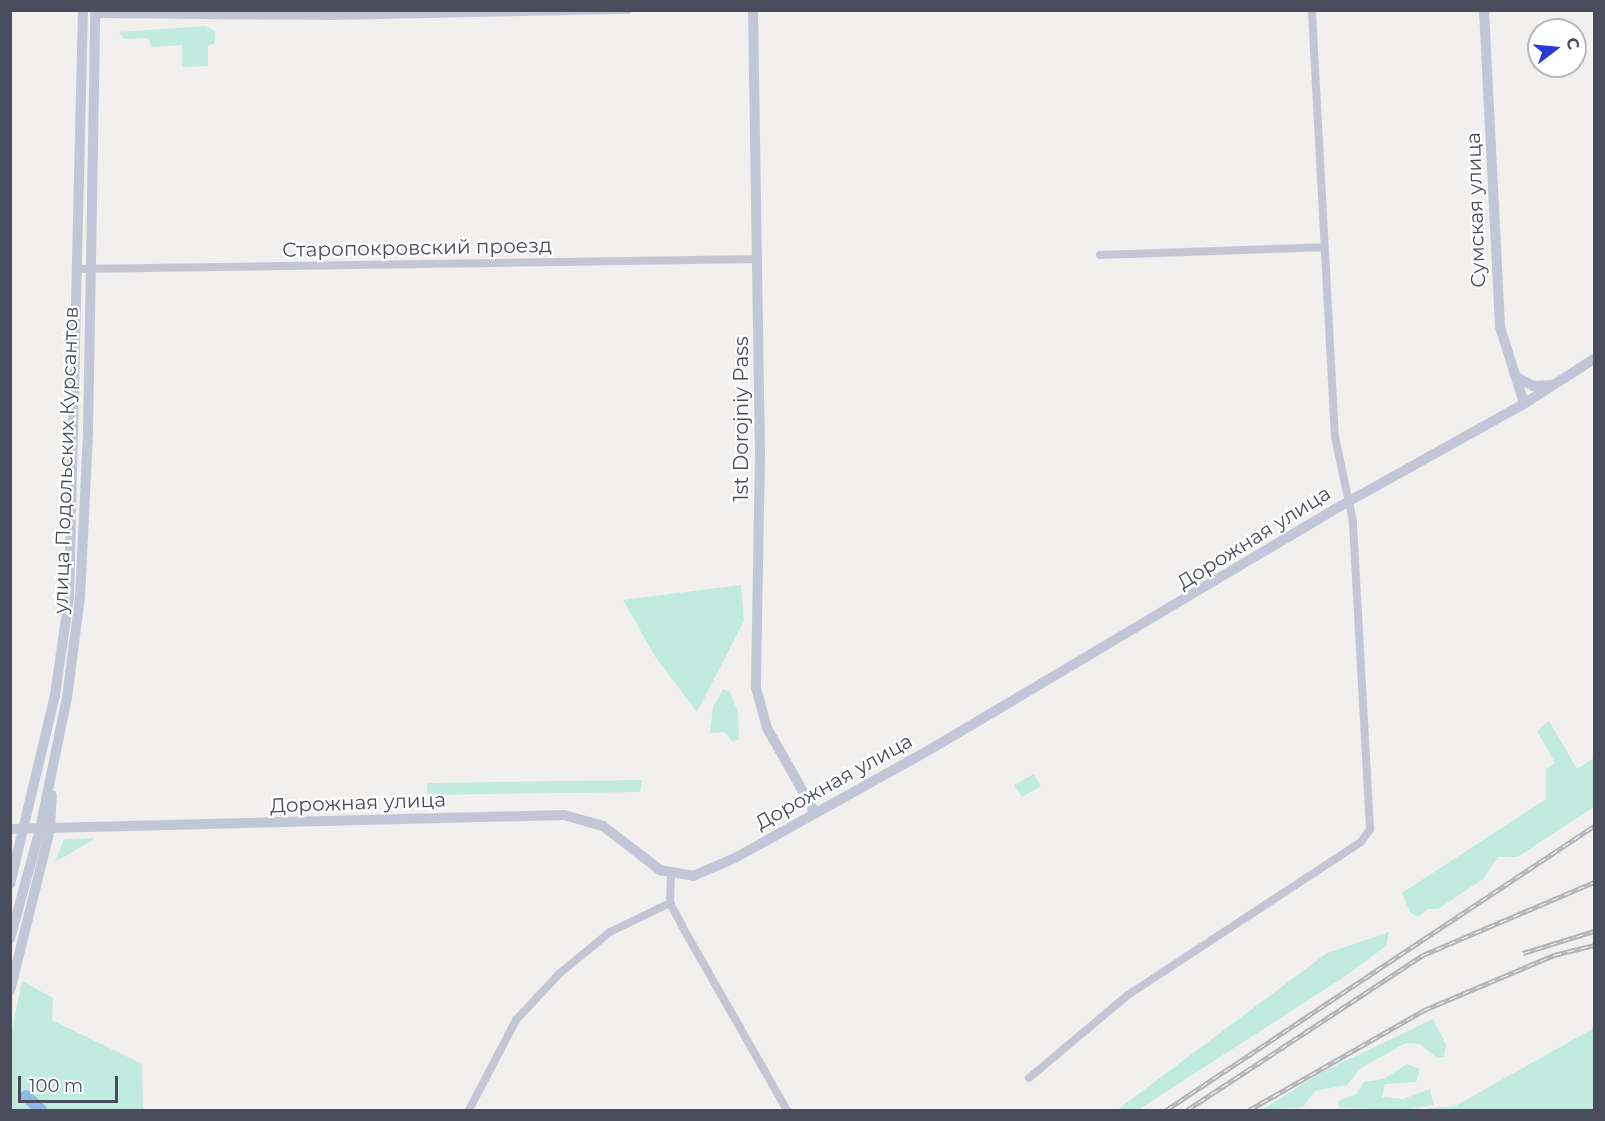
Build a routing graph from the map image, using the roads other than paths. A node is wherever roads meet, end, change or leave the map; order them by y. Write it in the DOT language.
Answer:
graph roads {
  1 [pos="83,10"];
  2 [pos="628,10"];
  3 [pos="753,10"];
  4 [pos="1312,10"];
  5 [pos="1484,10"];
  6 [pos="95,12"];
  7 [pos="83,35"];
  8 [pos="95,35"];
  9 [pos="82,68"];
  10 [pos="94,68"];
  11 [pos="1324,247"];
  12 [pos="1100,255"];
  13 [pos="757,259"];
  14 [pos="78,269"];
  15 [pos="91,269"];
  16 [pos="1594,358"];
  17 [pos="1515,376"];
  18 [pos="1554,384"];
  19 [pos="1524,403"];
  20 [pos="1351,500"];
  21 [pos="815,813"];
  22 [pos="10,829"];
  23 [pos="25,829"];
  24 [pos="45,829"];
  25 [pos="670,874"];
  26 [pos="10,884"];
  27 [pos="670,903"];
  28 [pos="10,939"];
  29 [pos="10,991"];
  30 [pos="1029,1078"];
  31 [pos="469,1110"];
  32 [pos="787,1110"];
  1 -- 7 [label="main road, улица Подольских Курсантов"];
  2 -- 6 [label="street"];
  3 -- 13 [label="main road, 1st Dorojniy Pass"];
  4 -- 11 [label="street"];
  5 -- 17 [label="main road, Сумская улица"];
  6 -- 8 [label="main road, улица Подольских Курсантов"];
  7 -- 8 [label="street"];
  7 -- 9 [label="main road, улица Подольских Курсантов"];
  8 -- 10 [label="main road, улица Подольских Курсантов"];
  9 -- 10 [label="street"];
  9 -- 14 [label="main road, улица Подольских Курсантов"];
  10 -- 15 [label="main road, улица Подольских Курсантов"];
  11 -- 12 [label="street"];
  11 -- 20 [label="street"];
  13 -- 15 [label="street, Старопокровский проезд"];
  13 -- 21 [label="main road, 1st Dorojniy Pass"];
  14 -- 15 [label="street, Старопокровский проезд"];
  14 -- 23 [label="main road, улица Подольских Курсантов"];
  15 -- 24 [label="main road, улица Подольских Курсантов"];
  16 -- 18 [label="main road, Дорожная улица"];
  17 -- 18 [label="main road"];
  17 -- 19 [label="main road, Сумская улица"];
  18 -- 19 [label="main road, Дорожная улица"];
  19 -- 20 [label="main road, Дорожная улица"];
  20 -- 21 [label="main road, Дорожная улица"];
  20 -- 30 [label="street"];
  21 -- 25 [label="main road, Дорожная улица"];
  22 -- 23 [label="main road, Дорожная улица"];
  23 -- 24 [label="main road, Дорожная улица"];
  23 -- 26 [label="main road, улица Подольских Курсантов"];
  24 -- 25 [label="main road, Дорожная улица"];
  24 -- 28 [label="main road, улица Подольских Курсантов"];
  24 -- 29 [label="main road"];
  25 -- 27 [label="street"];
  27 -- 31 [label="street"];
  27 -- 32 [label="street"];
}
